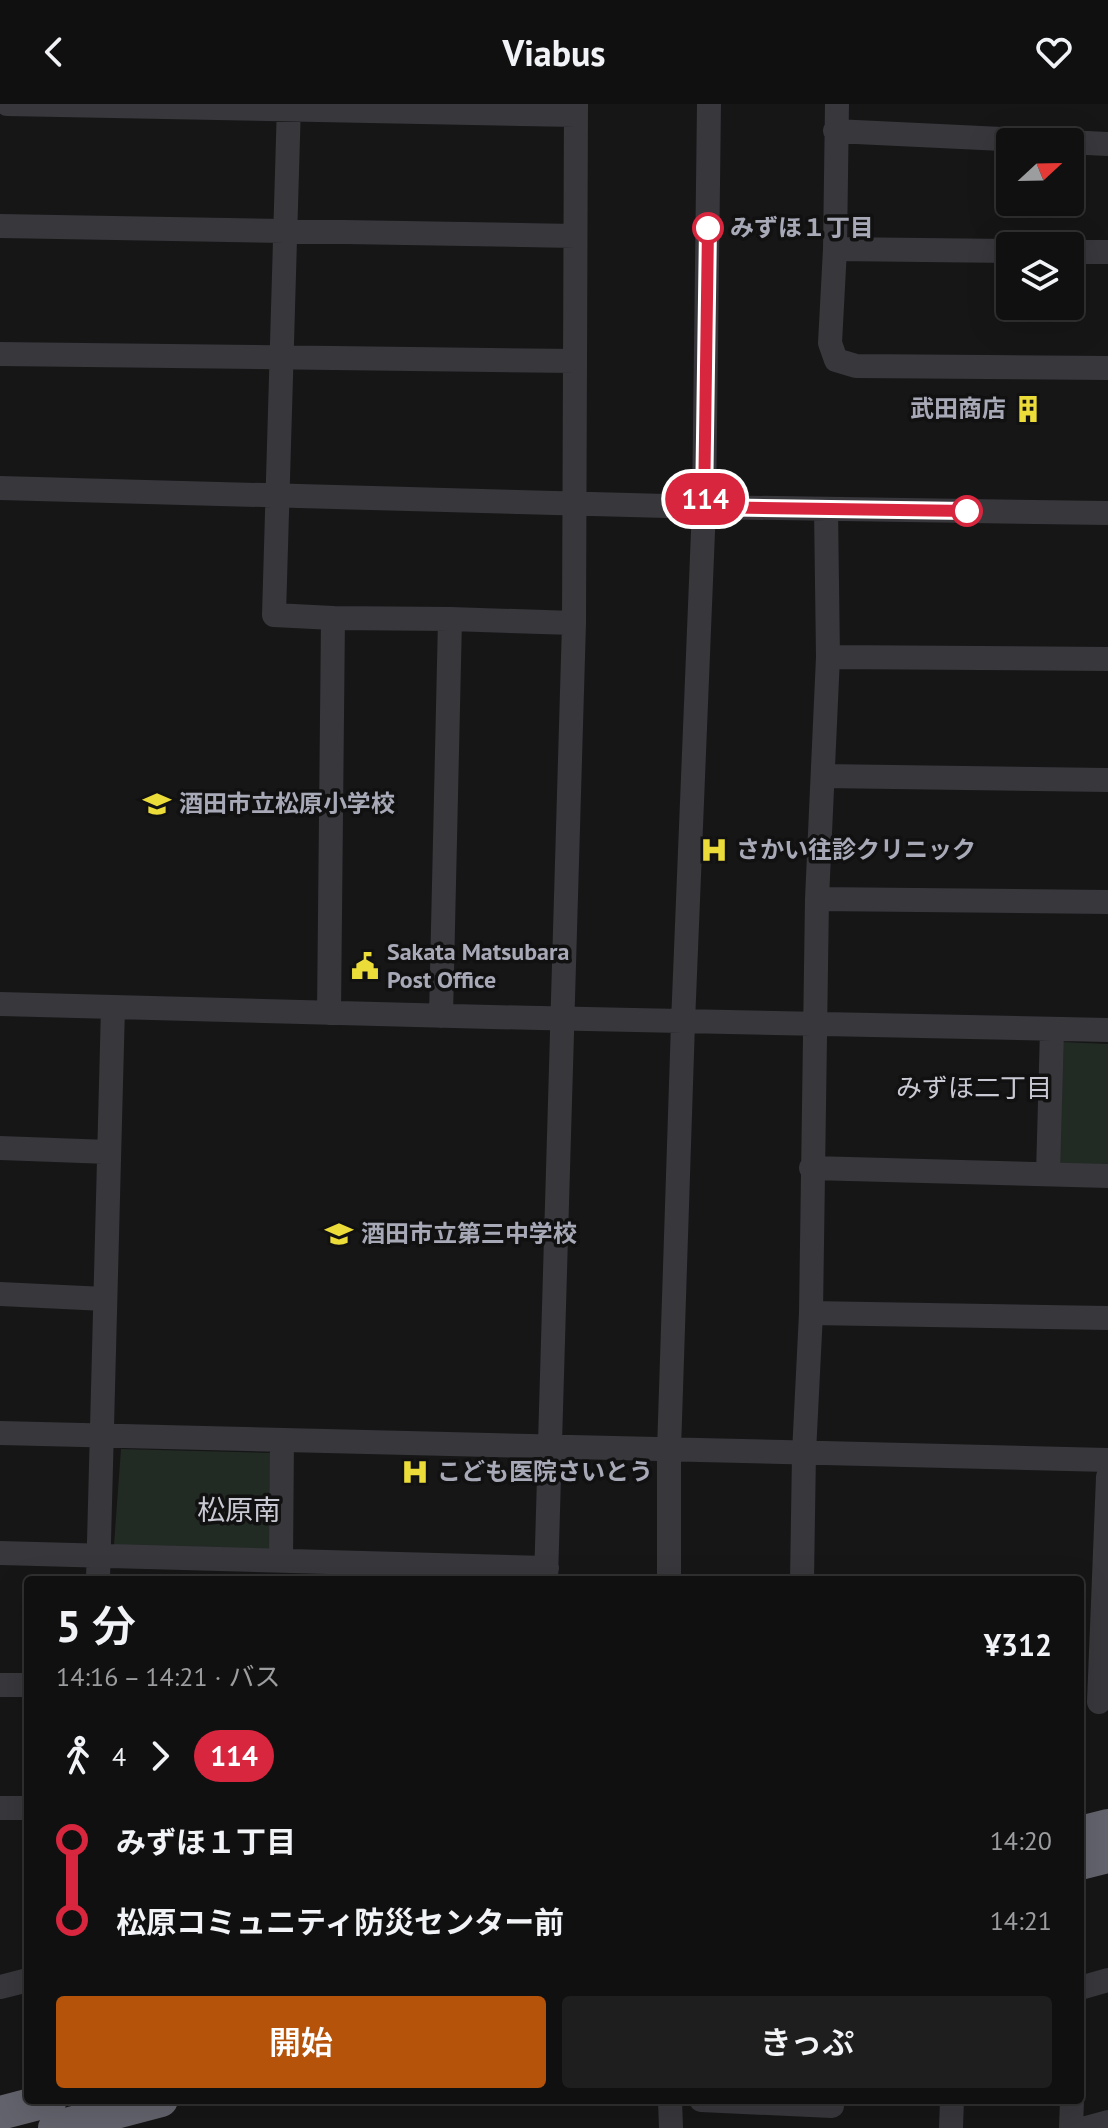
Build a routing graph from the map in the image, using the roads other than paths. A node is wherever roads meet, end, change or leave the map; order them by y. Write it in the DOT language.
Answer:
graph roads {
  1 [pos="7,104"];
  2 [pos="709,104"];
  3 [pos="837,104"];
  4 [pos="126,105"];
  5 [pos="289,107"];
  6 [pos="575,109"];
  7 [pos="835,131"];
  8 [pos="1108,144"];
  9 [pos="0,226"];
  10 [pos="285,231"];
  11 [pos="575,236"];
  12 [pos="835,249"];
  13 [pos="996,251"];
  14 [pos="1084,252"];
  15 [pos="1108,252"];
  16 [pos="0,354"];
  17 [pos="282,357"];
  18 [pos="575,361"];
  19 [pos="1108,368"];
  20 [pos="0,488"];
  21 [pos="278,495"];
  22 [pos="575,503"];
  23 [pos="704,507"];
  24 [pos="826,509"];
  25 [pos="1108,513"];
  26 [pos="333,618"];
  27 [pos="450,619"];
  28 [pos="574,623"];
  29 [pos="828,657"];
  30 [pos="1108,659"];
  31 [pos="823,776"];
  32 [pos="1108,780"];
  33 [pos="817,899"];
  34 [pos="1108,902"];
  35 [pos="0,1004"];
  36 [pos="113,1007"];
  37 [pos="329,1013"];
  38 [pos="441,1016"];
  39 [pos="563,1020"];
  40 [pos="683,1023"];
  41 [pos="814,1023"];
  42 [pos="1052,1029"];
  43 [pos="1108,1030"];
  44 [pos="0,1148"];
  45 [pos="109,1152"];
  46 [pos="811,1168"];
  47 [pos="1048,1174"];
  48 [pos="1108,1176"];
  49 [pos="0,1294"];
  50 [pos="105,1299"];
  51 [pos="811,1313"];
  52 [pos="1108,1318"];
  53 [pos="0,1433"];
  54 [pos="102,1436"];
  55 [pos="282,1440"];
  56 [pos="550,1447"];
  57 [pos="669,1450"];
  58 [pos="804,1453"];
  59 [pos="1108,1460"];
  60 [pos="1108,1477"];
  61 [pos="0,1553"];
  62 [pos="99,1555"];
  63 [pos="281,1560"];
  64 [pos="429,1572"];
  65 [pos="546,1574"];
  66 [pos="98,1576"];
  67 [pos="669,1576"];
  68 [pos="802,1576"];
  69 [pos="1092,1599"];
  70 [pos="0,1685"];
  71 [pos="24,1685"];
  72 [pos="1096,1703"];
  73 [pos="0,1808"];
  74 [pos="24,1808"];
  75 [pos="1108,1826"];
  76 [pos="1084,1832"];
  77 [pos="1108,1856"];
  78 [pos="1084,1862"];
  79 [pos="1108,1980"];
  80 [pos="24,1981"];
  81 [pos="0,1987"];
  82 [pos="1084,1987"];
  83 [pos="35,2104"];
  84 [pos="146,2104"];
  85 [pos="670,2104"];
  86 [pos="749,2104"];
  87 [pos="952,2104"];
  88 [pos="1072,2104"];
  89 [pos="832,2111"];
  90 [pos="0,2113"];
  91 [pos="1108,2122"];
  92 [pos="55,2128"];
  93 [pos="671,2128"];
  94 [pos="951,2128"];
  95 [pos="1071,2128"];
  96 [pos="1086,2128"];
  1 -- 4 [label="street"];
  2 -- 23 [label="street"];
  3 -- 7 [label="street"];
  4 -- 5 [label="street"];
  5 -- 6 [label="street"];
  5 -- 10 [label="street"];
  6 -- 11 [label="street"];
  7 -- 8 [label="street"];
  7 -- 12 [label="street"];
  9 -- 10 [label="street"];
  10 -- 11 [label="street"];
  10 -- 17 [label="street"];
  11 -- 18 [label="street"];
  12 -- 13 [label="street"];
  12 -- 19 [label="street"];
  14 -- 15 [label="street"];
  16 -- 17 [label="street"];
  17 -- 18 [label="street"];
  17 -- 21 [label="street"];
  18 -- 22 [label="street"];
  20 -- 21 [label="street"];
  21 -- 22 [label="street"];
  21 -- 26 [label="street"];
  22 -- 23 [label="street"];
  22 -- 28 [label="street"];
  23 -- 24 [label="street"];
  23 -- 40 [label="street"];
  24 -- 25 [label="street"];
  24 -- 29 [label="street"];
  26 -- 27 [label="street"];
  26 -- 37 [label="street"];
  27 -- 28 [label="street"];
  27 -- 38 [label="street"];
  28 -- 39 [label="street"];
  29 -- 30 [label="street"];
  29 -- 31 [label="street"];
  31 -- 32 [label="street"];
  31 -- 33 [label="street"];
  33 -- 34 [label="street"];
  33 -- 41 [label="street"];
  35 -- 36 [label="street"];
  36 -- 37 [label="street"];
  36 -- 45 [label="street"];
  37 -- 38 [label="street"];
  38 -- 39 [label="street"];
  39 -- 40 [label="street"];
  39 -- 56 [label="street"];
  40 -- 41 [label="street"];
  40 -- 57 [label="street"];
  41 -- 42 [label="street"];
  41 -- 46 [label="street"];
  42 -- 43 [label="street"];
  42 -- 47 [label="street"];
  44 -- 45 [label="street"];
  45 -- 50 [label="street"];
  46 -- 47 [label="street"];
  46 -- 51 [label="street"];
  47 -- 48 [label="street"];
  49 -- 50 [label="street"];
  50 -- 54 [label="street"];
  51 -- 52 [label="street"];
  51 -- 58 [label="street"];
  53 -- 54 [label="street"];
  54 -- 55 [label="street"];
  54 -- 62 [label="street"];
  55 -- 56 [label="street"];
  55 -- 63 [label="street"];
  56 -- 57 [label="street"];
  56 -- 65 [label="street"];
  57 -- 58 [label="street"];
  57 -- 67 [label="street"];
  58 -- 59 [label="street"];
  58 -- 68 [label="street"];
  60 -- 69 [label="street"];
  61 -- 62 [label="street"];
  62 -- 63 [label="street"];
  62 -- 66 [label="street"];
  63 -- 64 [label="street"];
  64 -- 65 [label="street"];
  69 -- 72 [label="street"];
  70 -- 71 [label="street"];
  73 -- 74 [label="street"];
  75 -- 76 [label="highway"];
  77 -- 78 [label="highway"];
  79 -- 82 [label="street"];
  80 -- 81 [label="street"];
  83 -- 90 [label="highway"];
  84 -- 92 [label="highway"];
  85 -- 93 [label="street"];
  86 -- 89 [label="street"];
  87 -- 94 [label="street"];
  88 -- 95 [label="street"];
  91 -- 96 [label="street"];
}
